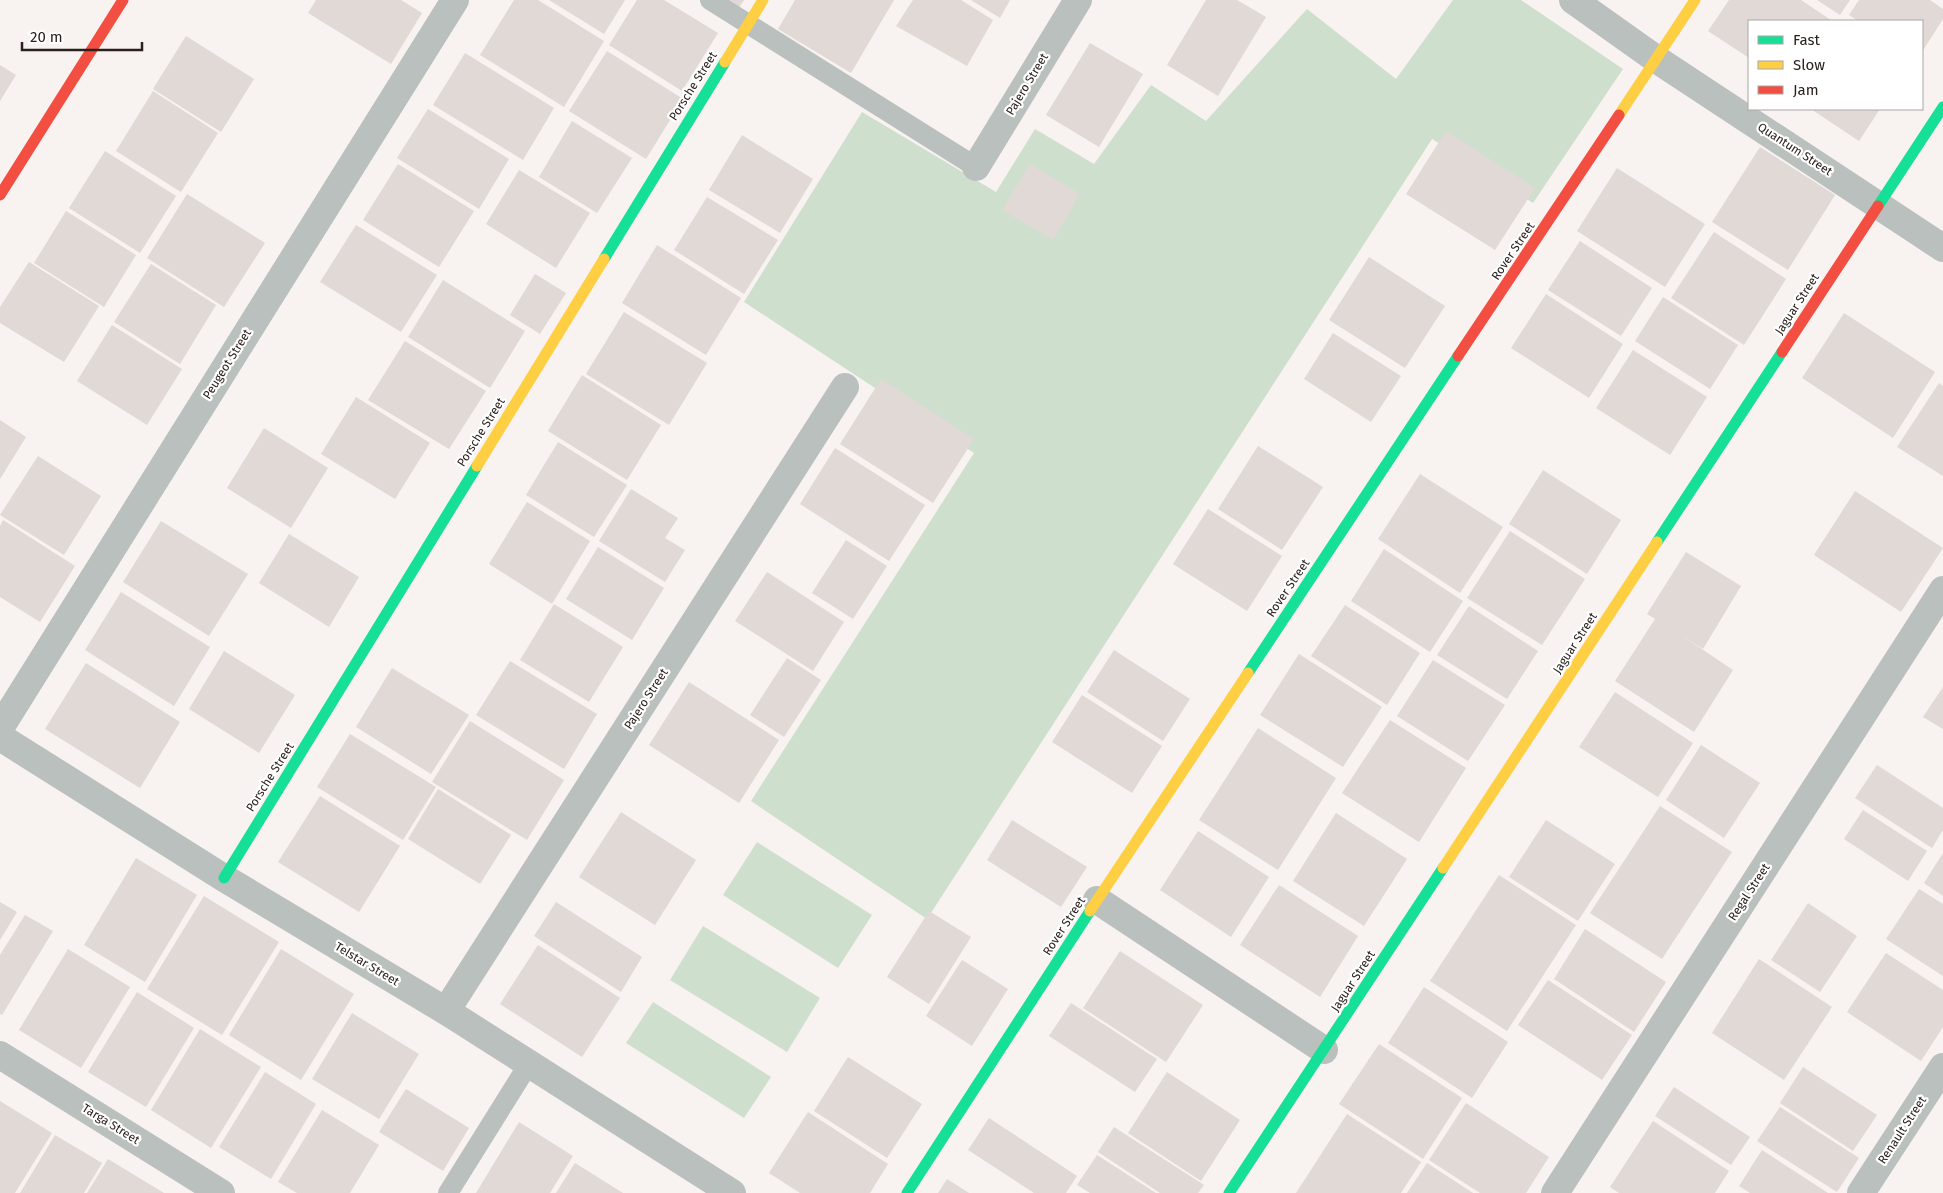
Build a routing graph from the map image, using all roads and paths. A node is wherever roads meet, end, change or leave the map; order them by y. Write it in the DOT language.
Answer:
graph roads {
  1 [pos="122,0"];
  2 [pos="455,0"];
  3 [pos="710,0"];
  4 [pos="763,0"];
  5 [pos="1078,0"];
  6 [pos="1573,0"];
  7 [pos="1695,0"];
  8 [pos="748,24"];
  9 [pos="1656,59"];
  10 [pos="1943,107"];
  11 [pos="976,167"];
  12 [pos="0,195"];
  13 [pos="1879,204"];
  14 [pos="1943,248"];
  15 [pos="845,387"];
  16 [pos="1943,590"];
  17 [pos="0,728"];
  18 [pos="0,737"];
  19 [pos="224,878"];
  20 [pos="1097,900"];
  21 [pos="446,1012"];
  22 [pos="1324,1050"];
  23 [pos="0,1055"];
  24 [pos="528,1065"];
  25 [pos="1943,1067"];
  26 [pos="221,1193"];
  27 [pos="448,1193"];
  28 [pos="732,1193"];
  29 [pos="907,1193"];
  30 [pos="1229,1193"];
  31 [pos="1555,1193"];
  32 [pos="1861,1193"];
  1 -- 12 [label="street"];
  2 -- 17 [label="street, Peugeot Street"];
  3 -- 8 [label="lane"];
  4 -- 8 [label="street, Porsche Street"];
  5 -- 11 [label="street, Pajero Street"];
  6 -- 9 [label="street, Quantum Street"];
  7 -- 9 [label="street, Rover Street"];
  8 -- 11 [label="lane"];
  8 -- 19 [label="street, Porsche Street"];
  9 -- 13 [label="street, Quantum Street"];
  9 -- 20 [label="street, Rover Street"];
  10 -- 13 [label="street, Jaguar Street"];
  13 -- 14 [label="street, Quantum Street"];
  13 -- 22 [label="street, Jaguar Street"];
  15 -- 21 [label="street, Pajero Street"];
  16 -- 31 [label="street, Regal Street"];
  18 -- 19 [label="street, Telstar Street"];
  19 -- 21 [label="street, Telstar Street"];
  20 -- 22 [label="street"];
  20 -- 29 [label="street, Rover Street"];
  21 -- 24 [label="street, Telstar Street"];
  22 -- 30 [label="street, Jaguar Street"];
  23 -- 26 [label="street, Targa Street"];
  24 -- 27 [label="lane"];
  24 -- 28 [label="street, Telstar Street"];
  25 -- 32 [label="street, Renault Street"];
}
